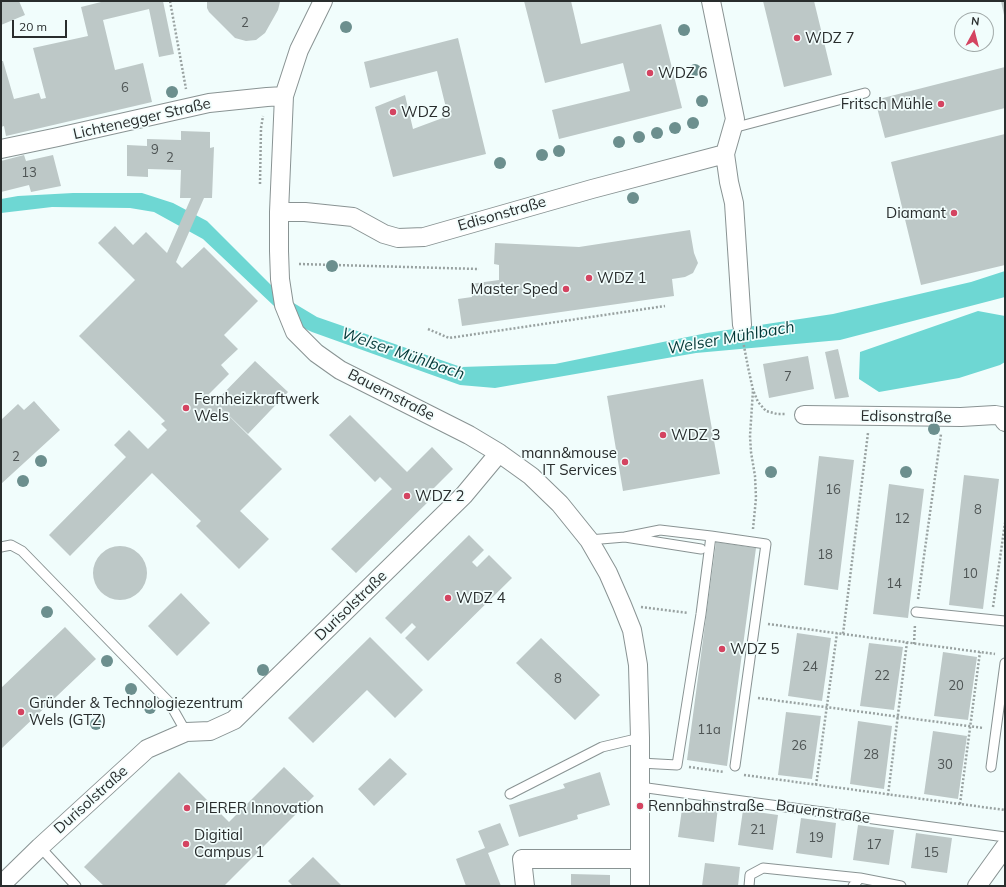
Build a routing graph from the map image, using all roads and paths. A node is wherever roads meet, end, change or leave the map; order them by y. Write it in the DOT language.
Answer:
graph roads {
  1 [pos="170,1"];
  2 [pos="323,1"];
  3 [pos="711,1"];
  4 [pos="865,93"];
  5 [pos="284,96"];
  6 [pos="190,107"];
  7 [pos="734,128"];
  8 [pos="1,149"];
  9 [pos="725,154"];
  10 [pos="279,212"];
  11 [pos="299,264"];
  12 [pos="479,269"];
  13 [pos="665,306"];
  14 [pos="742,325"];
  15 [pos="428,330"];
  16 [pos="744,351"];
  17 [pos="754,390"];
  18 [pos="804,415"];
  19 [pos="870,416"];
  20 [pos="943,417"];
  21 [pos="1005,422"];
  22 [pos="499,453"];
  23 [pos="1005,523"];
  24 [pos="625,536"];
  25 [pos="711,536"];
  26 [pos="589,540"];
  27 [pos="752,542"];
  28 [pos="1,547"];
  29 [pos="701,549"];
  30 [pos="622,605"];
  31 [pos="916,612"];
  32 [pos="700,614"];
  33 [pos="992,620"];
  34 [pos="1005,621"];
  35 [pos="756,622"];
  36 [pos="837,633"];
  37 [pos="843,634"];
  38 [pos="907,642"];
  39 [pos="914,644"];
  40 [pos="980,652"];
  41 [pos="999,655"];
  42 [pos="1005,663"];
  43 [pos="745,697"];
  44 [pos="827,708"];
  45 [pos="898,717"];
  46 [pos="970,726"];
  47 [pos="984,728"];
  48 [pos="186,732"];
  49 [pos="640,738"];
  50 [pos="640,763"];
  51 [pos="677,765"];
  52 [pos="991,767"];
  53 [pos="735,770"];
  54 [pos="816,785"];
  55 [pos="640,787"];
  56 [pos="510,794"];
  57 [pos="888,795"];
  58 [pos="960,804"];
  59 [pos="1005,810"];
  60 [pos="1005,837"];
  61 [pos="40,847"];
  62 [pos="1005,847"];
  63 [pos="640,859"];
  64 [pos="860,878"];
  65 [pos="1,885"];
  66 [pos="76,886"];
  67 [pos="525,886"];
  68 [pos="640,886"];
  69 [pos="749,886"];
  70 [pos="853,886"];
  71 [pos="901,886"];
  72 [pos="977,886"];
  1 -- 6 [label="path"];
  2 -- 5 [label="street, Bauernstraße"];
  3 -- 7 [label="street"];
  4 -- 7 [label="lane"];
  5 -- 6 [label="street, Lichtenegger Straße"];
  5 -- 10 [label="street, Bauernstraße"];
  6 -- 8 [label="street, Lichtenegger Straße"];
  7 -- 9 [label="street"];
  9 -- 10 [label="street, Edisonstraße"];
  9 -- 14 [label="street"];
  10 -- 22 [label="street, Bauernstraße"];
  11 -- 12 [label="path"];
  13 -- 15 [label="path"];
  16 -- 17 [label="path"];
  17 -- 18 [label="path"];
  17 -- 27 [label="path"];
  18 -- 19 [label="street, Edisonstraße"];
  19 -- 20 [label="street, Edisonstraße"];
  19 -- 37 [label="path"];
  20 -- 21 [label="street, Edisonstraße"];
  20 -- 31 [label="path"];
  22 -- 26 [label="street, Bauernstraße"];
  22 -- 48 [label="street, Durisolstraße"];
  23 -- 33 [label="path"];
  24 -- 25 [label="lane"];
  24 -- 26 [label="lane"];
  24 -- 29 [label="lane"];
  25 -- 27 [label="lane"];
  25 -- 32 [label="lane"];
  26 -- 30 [label="street, Bauernstraße"];
  27 -- 35 [label="lane"];
  28 -- 48 [label="lane"];
  30 -- 32 [label="path"];
  30 -- 49 [label="street, Bauernstraße"];
  31 -- 33 [label="lane"];
  31 -- 39 [label="path"];
  32 -- 51 [label="lane"];
  33 -- 34 [label="lane"];
  35 -- 36 [label="path"];
  35 -- 43 [label="lane"];
  36 -- 37 [label="path"];
  36 -- 44 [label="path"];
  37 -- 38 [label="path"];
  38 -- 39 [label="path"];
  38 -- 45 [label="path"];
  39 -- 40 [label="path"];
  40 -- 41 [label="path"];
  40 -- 46 [label="path"];
  42 -- 52 [label="lane"];
  43 -- 44 [label="path"];
  43 -- 53 [label="lane"];
  44 -- 45 [label="path"];
  44 -- 54 [label="path"];
  45 -- 46 [label="path"];
  45 -- 57 [label="path"];
  46 -- 47 [label="path"];
  46 -- 58 [label="path"];
  48 -- 61 [label="street, Durisolstraße"];
  49 -- 50 [label="street, Bauernstraße"];
  49 -- 56 [label="lane"];
  50 -- 51 [label="lane"];
  50 -- 55 [label="street, Bauernstraße"];
  51 -- 53 [label="path"];
  53 -- 54 [label="path"];
  54 -- 57 [label="path"];
  55 -- 60 [label="lane, Bauernstraße"];
  55 -- 63 [label="street, Bauernstraße"];
  57 -- 58 [label="path"];
  58 -- 59 [label="path"];
  61 -- 65 [label="street, Durisolstraße"];
  61 -- 66 [label="lane"];
  62 -- 72 [label="street"];
  63 -- 67 [label="street"];
  63 -- 68 [label="street, Bauernstraße"];
  64 -- 69 [label="lane"];
  64 -- 70 [label="lane"];
  64 -- 71 [label="lane"];
}
